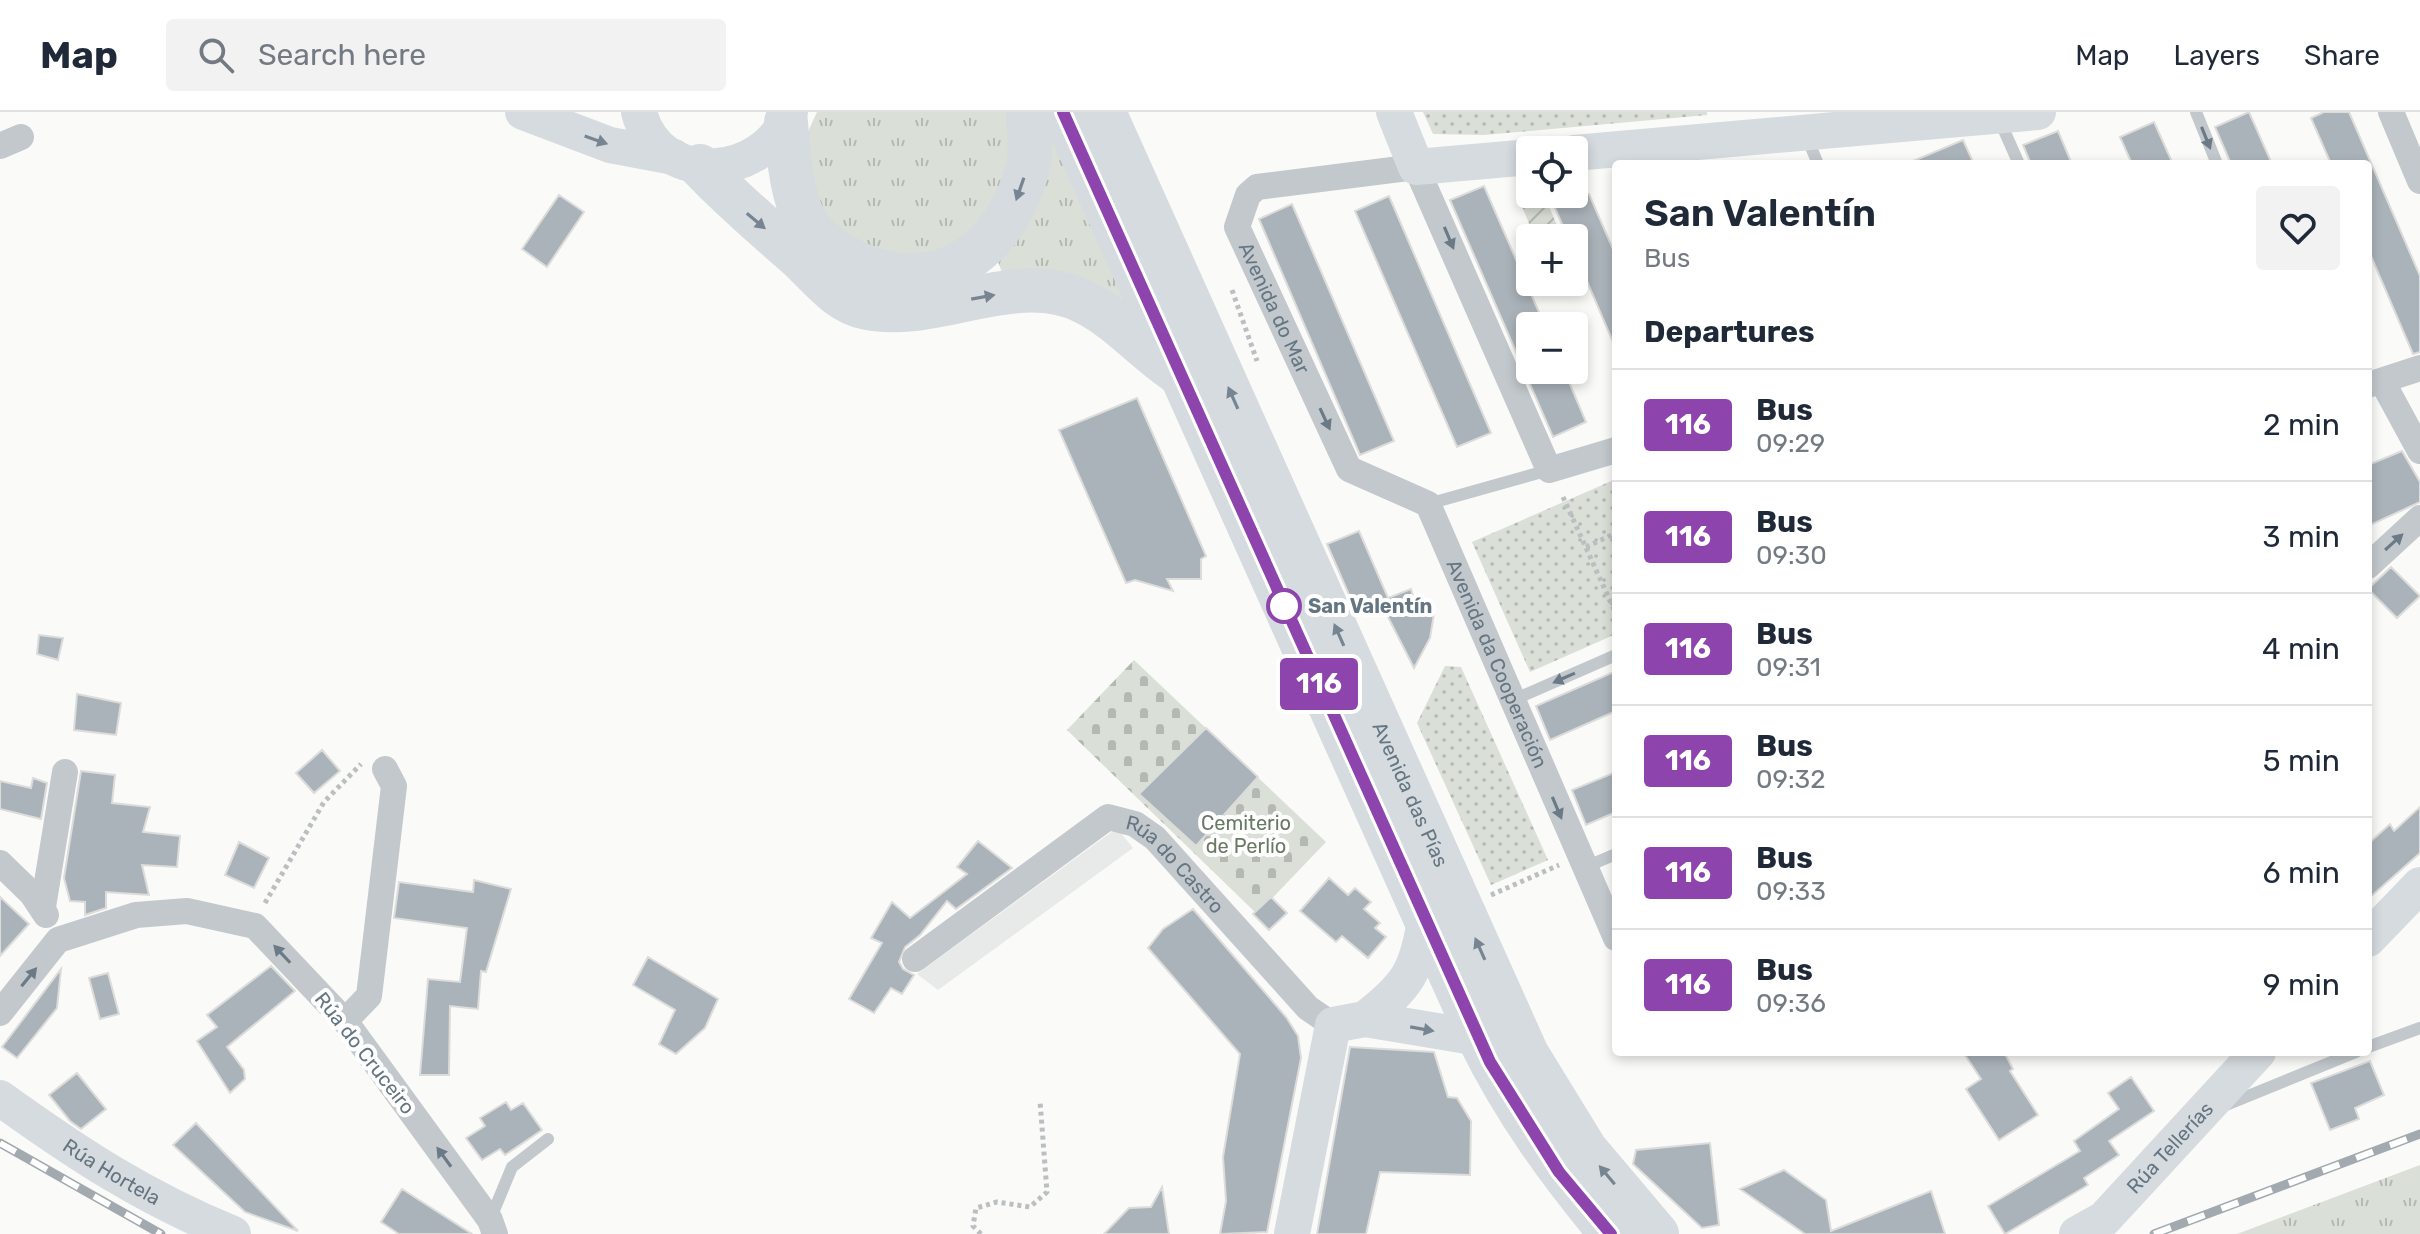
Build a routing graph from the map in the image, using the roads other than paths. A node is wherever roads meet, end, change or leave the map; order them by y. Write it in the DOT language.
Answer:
graph roads {
  1 [pos="523,112"];
  2 [pos="639,112"];
  3 [pos="1028,112"];
  4 [pos="1063,112"];
  5 [pos="1104,112"];
  6 [pos="1116,112"];
  7 [pos="1394,112"];
  8 [pos="2038,112"];
  9 [pos="2196,112"];
  10 [pos="2391,112"];
  11 [pos="1998,115"];
  12 [pos="788,117"];
  13 [pos="1812,148"];
  14 [pos="1588,154"];
  15 [pos="1617,156"];
  16 [pos="1516,158"];
  17 [pos="2017,160"];
  18 [pos="2215,160"];
  19 [pos="687,162"];
  20 [pos="1416,167"];
  21 [pos="2420,181"];
  22 [pos="1140,192"];
  23 [pos="2420,368"];
  24 [pos="1180,373"];
  25 [pos="2375,383"];
  26 [pos="1612,451"];
  27 [pos="2420,451"];
  28 [pos="1549,470"];
  29 [pos="1428,504"];
  30 [pos="2420,518"];
  31 [pos="2372,562"];
  32 [pos="1612,657"];
  33 [pos="1511,700"];
  34 [pos="377,764"];
  35 [pos="65,772"];
  36 [pos="1612,855"];
  37 [pos="1580,862"];
  38 [pos="0,863"];
  39 [pos="2420,885"];
  40 [pos="43,907"];
  41 [pos="1425,920"];
  42 [pos="1612,930"];
  43 [pos="2372,935"];
  44 [pos="58,940"];
  45 [pos="915,959"];
  46 [pos="0,1013"];
  47 [pos="345,1021"];
  48 [pos="1349,1022"];
  49 [pos="2420,1028"];
  50 [pos="1479,1038"];
  51 [pos="2372,1046"];
  52 [pos="2254,1056"];
  53 [pos="2346,1056"];
  54 [pos="0,1098"];
  55 [pos="2195,1117"];
  56 [pos="548,1139"];
  57 [pos="493,1227"];
  58 [pos="233,1234"];
  59 [pos="1292,1234"];
  60 [pos="1611,1234"];
  61 [pos="1657,1234"];
  62 [pos="2077,1234"];
  1 -- 19 [label="street, one-way"];
  2 -- 19 [label="street"];
  3 -- 12 [label="highway, one-way"];
  4 -- 24 [label="highway, Avenida das Pías"];
  5 -- 22 [label="highway, Avenida das Pías"];
  6 -- 22 [label="highway"];
  7 -- 20 [label="street"];
  8 -- 11 [label="street"];
  9 -- 18 [label="lane, one-way"];
  10 -- 21 [label="street"];
  11 -- 13 [label="street"];
  11 -- 17 [label="lane"];
  12 -- 19 [label="street"];
  13 -- 15 [label="street"];
  14 -- 15 [label="street"];
  16 -- 20 [label="street, Avenida do Mar"];
  19 -- 24 [label="highway, one-way"];
  20 -- 28 [label="street, one-way"];
  20 -- 29 [label="street, Avenida do Mar, one-way"];
  61 -- 22 [label="highway, Avenida das Pías, one-way"];
  23 -- 25 [label="street"];
  24 -- 41 [label="highway, Avenida das Pías"];
  25 -- 27 [label="street"];
  26 -- 28 [label="street"];
  28 -- 29 [label="lane"];
  29 -- 33 [label="street, Avenida da Cooperación"];
  31 -- 30 [label="street, one-way"];
  32 -- 33 [label="lane, one-way"];
  33 -- 37 [label="street, Avenida da Cooperación, one-way"];
  34 -- 47 [label="street"];
  35 -- 40 [label="street"];
  36 -- 37 [label="lane"];
  37 -- 42 [label="street, Avenida da Cooperación"];
  38 -- 40 [label="street"];
  39 -- 43 [label="street"];
  40 -- 44 [label="street"];
  41 -- 48 [label="street"];
  41 -- 50 [label="highway, Avenida das Pías"];
  46 -- 44 [label="street, one-way"];
  47 -- 44 [label="street, Rúa do Cruceiro, one-way"];
  45 -- 48 [label="street, Rúa do Castro"];
  57 -- 47 [label="street, Rúa do Cruceiro, one-way"];
  48 -- 50 [label="street, one-way"];
  48 -- 59 [label="street"];
  49 -- 51 [label="lane"];
  50 -- 60 [label="highway, Avenida das Pías"];
  52 -- 55 [label="street, Rúa Tellerías"];
  53 -- 55 [label="lane"];
  54 -- 58 [label="street, Rúa Hortela"];
  55 -- 62 [label="street, Rúa Tellerías"];
  56 -- 57 [label="lane"];
}
